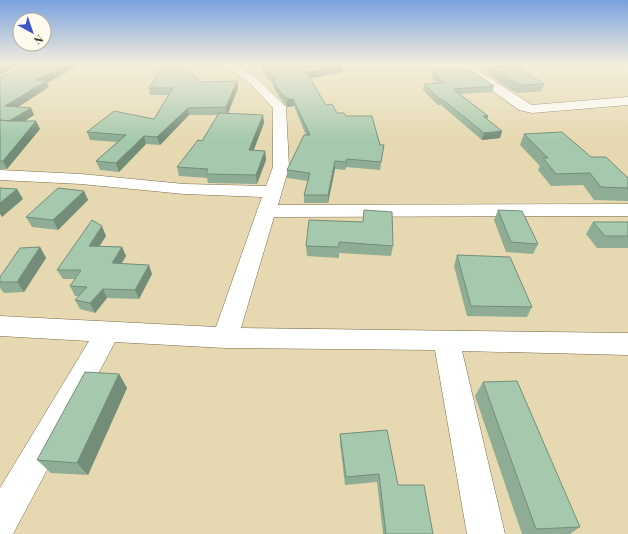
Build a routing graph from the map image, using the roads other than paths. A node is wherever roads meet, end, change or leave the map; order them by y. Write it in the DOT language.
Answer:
graph roads {
  1 [pos="262,89"];
  2 [pos="498,89"];
  3 [pos="628,101"];
  4 [pos="0,175"];
  5 [pos="273,192"];
  6 [pos="628,210"];
  7 [pos="267,212"];
  8 [pos="0,326"];
  9 [pos="108,332"];
  10 [pos="225,338"];
  11 [pos="446,340"];
  12 [pos="628,344"];
  13 [pos="0,522"];
  14 [pos="486,534"];
  1 -- 5 [label="street"];
  2 -- 3 [label="street"];
  4 -- 5 [label="street"];
  5 -- 7 [label="street"];
  6 -- 7 [label="street"];
  7 -- 10 [label="street"];
  8 -- 9 [label="street"];
  9 -- 10 [label="street"];
  9 -- 13 [label="street"];
  10 -- 11 [label="street"];
  11 -- 12 [label="street"];
  11 -- 14 [label="street"];
}
